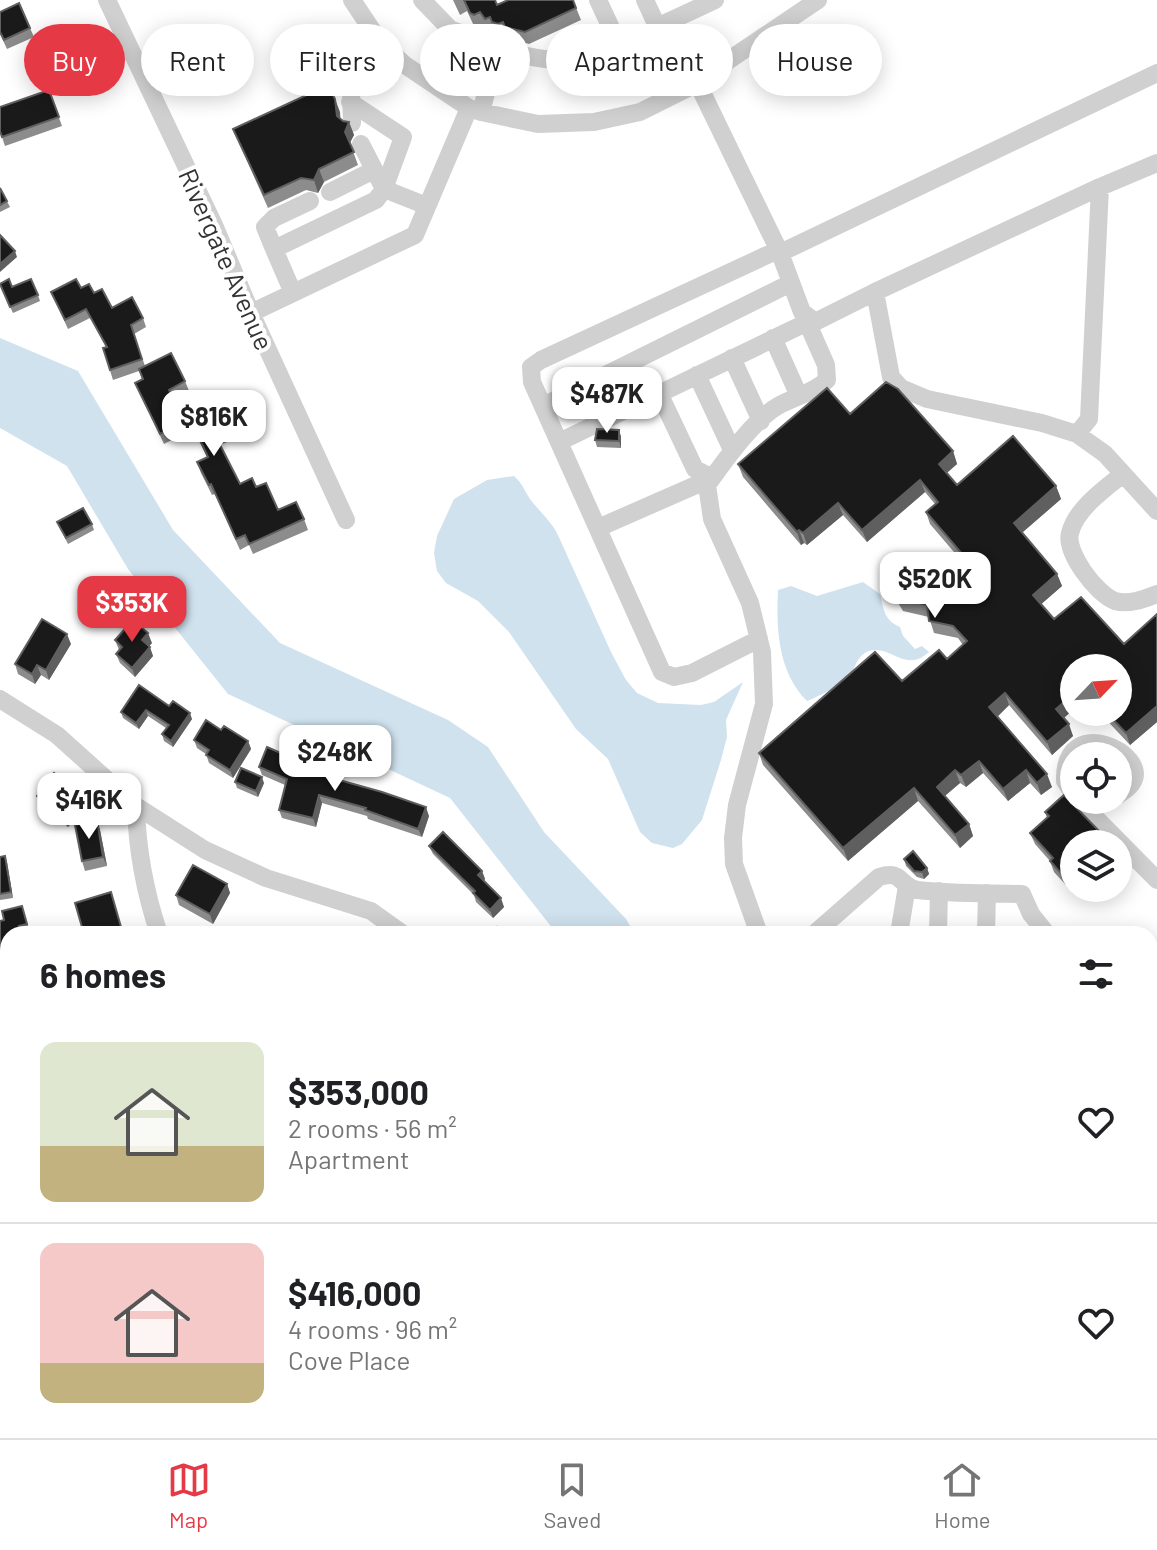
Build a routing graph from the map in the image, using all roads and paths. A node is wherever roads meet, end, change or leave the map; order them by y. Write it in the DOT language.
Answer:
graph roads {
  1 [pos="107,0"];
  2 [pos="352,0"];
  3 [pos="422,0"];
  4 [pos="598,0"];
  5 [pos="645,0"];
  6 [pos="715,0"];
  7 [pos="818,0"];
  8 [pos="368,24"];
  9 [pos="445,24"];
  10 [pos="656,24"];
  11 [pos="663,24"];
  12 [pos="530,57"];
  13 [pos="733,58"];
  14 [pos="404,63"];
  15 [pos="1157,73"];
  16 [pos="351,96"];
  17 [pos="480,96"];
  18 [pos="672,96"];
  19 [pos="697,96"];
  20 [pos="350,102"];
  21 [pos="475,110"];
  22 [pos="352,123"];
  23 [pos="361,144"];
  24 [pos="1157,163"];
  25 [pos="374,170"];
  26 [pos="1100,187"];
  27 [pos="384,189"];
  28 [pos="330,192"];
  29 [pos="310,201"];
  30 [pos="427,206"];
  31 [pos="274,249"];
  32 [pos="779,252"];
  33 [pos="791,283"];
  34 [pos="875,292"];
  35 [pos="293,293"];
  36 [pos="251,313"];
  37 [pos="809,321"];
  38 [pos="773,338"];
  39 [pos="732,358"];
  40 [pos="697,375"];
  41 [pos="659,393"];
  42 [pos="799,396"];
  43 [pos="543,406"];
  44 [pos="761,421"];
  45 [pos="1077,434"];
  46 [pos="559,442"];
  47 [pos="732,450"];
  48 [pos="1123,474"];
  49 [pos="712,478"];
  50 [pos="1157,511"];
  51 [pos="346,520"];
  52 [pos="598,528"];
  53 [pos="1157,594"];
  54 [pos="759,639"];
  55 [pos="0,699"];
  56 [pos="136,806"];
  57 [pos="1095,814"];
  58 [pos="1093,816"];
  59 [pos="1157,880"];
  60 [pos="907,886"];
  61 [pos="939,891"];
  62 [pos="987,893"];
  63 [pos="1031,914"];
  64 [pos="156,926"];
  65 [pos="392,926"];
  66 [pos="756,926"];
  67 [pos="823,926"];
  68 [pos="900,926"];
  69 [pos="938,926"];
  70 [pos="986,926"];
  71 [pos="1030,926"];
  72 [pos="1041,926"];
  1 -- 36 [label="street, Rivergate Avenue"];
  2 -- 8 [label="street"];
  3 -- 9 [label="street"];
  4 -- 12 [label="street"];
  5 -- 10 [label="street"];
  6 -- 11 [label="street"];
  7 -- 13 [label="street"];
  14 -- 21 [label="street"];
  15 -- 32 [label="street"];
  16 -- 20 [label="street"];
  17 -- 21 [label="street"];
  18 -- 21 [label="street"];
  19 -- 32 [label="street"];
  20 -- 22 [label="street"];
  20 -- 27 [label="street"];
  21 -- 30 [label="street"];
  23 -- 25 [label="street"];
  24 -- 26 [label="street"];
  25 -- 27 [label="street"];
  25 -- 28 [label="street"];
  26 -- 34 [label="street"];
  26 -- 45 [label="street"];
  27 -- 30 [label="street"];
  27 -- 31 [label="street"];
  29 -- 31 [label="street"];
  30 -- 35 [label="street"];
  31 -- 35 [label="street"];
  32 -- 33 [label="street"];
  32 -- 43 [label="street"];
  33 -- 37 [label="street"];
  33 -- 43 [label="street"];
  34 -- 37 [label="street"];
  34 -- 45 [label="street"];
  35 -- 36 [label="street"];
  36 -- 51 [label="street, Rivergate Avenue"];
  37 -- 38 [label="street"];
  37 -- 42 [label="street"];
  38 -- 39 [label="street"];
  38 -- 42 [label="street"];
  39 -- 40 [label="street"];
  39 -- 44 [label="street"];
  40 -- 41 [label="street"];
  40 -- 47 [label="street"];
  41 -- 46 [label="street"];
  41 -- 49 [label="street"];
  42 -- 44 [label="street"];
  43 -- 46 [label="street"];
  44 -- 47 [label="street"];
  45 -- 48 [label="street"];
  46 -- 52 [label="street"];
  47 -- 49 [label="street"];
  48 -- 50 [label="street"];
  48 -- 53 [label="street"];
  49 -- 52 [label="street"];
  49 -- 54 [label="street"];
  52 -- 54 [label="street"];
  54 -- 66 [label="street"];
  55 -- 56 [label="street"];
  56 -- 64 [label="street"];
  56 -- 65 [label="street"];
  57 -- 58 [label="street"];
  58 -- 59 [label="street"];
  60 -- 61 [label="street"];
  60 -- 67 [label="street"];
  60 -- 68 [label="street"];
  61 -- 62 [label="street"];
  61 -- 69 [label="street"];
  62 -- 63 [label="street"];
  62 -- 70 [label="street"];
  63 -- 71 [label="street"];
  63 -- 72 [label="street"];
}
